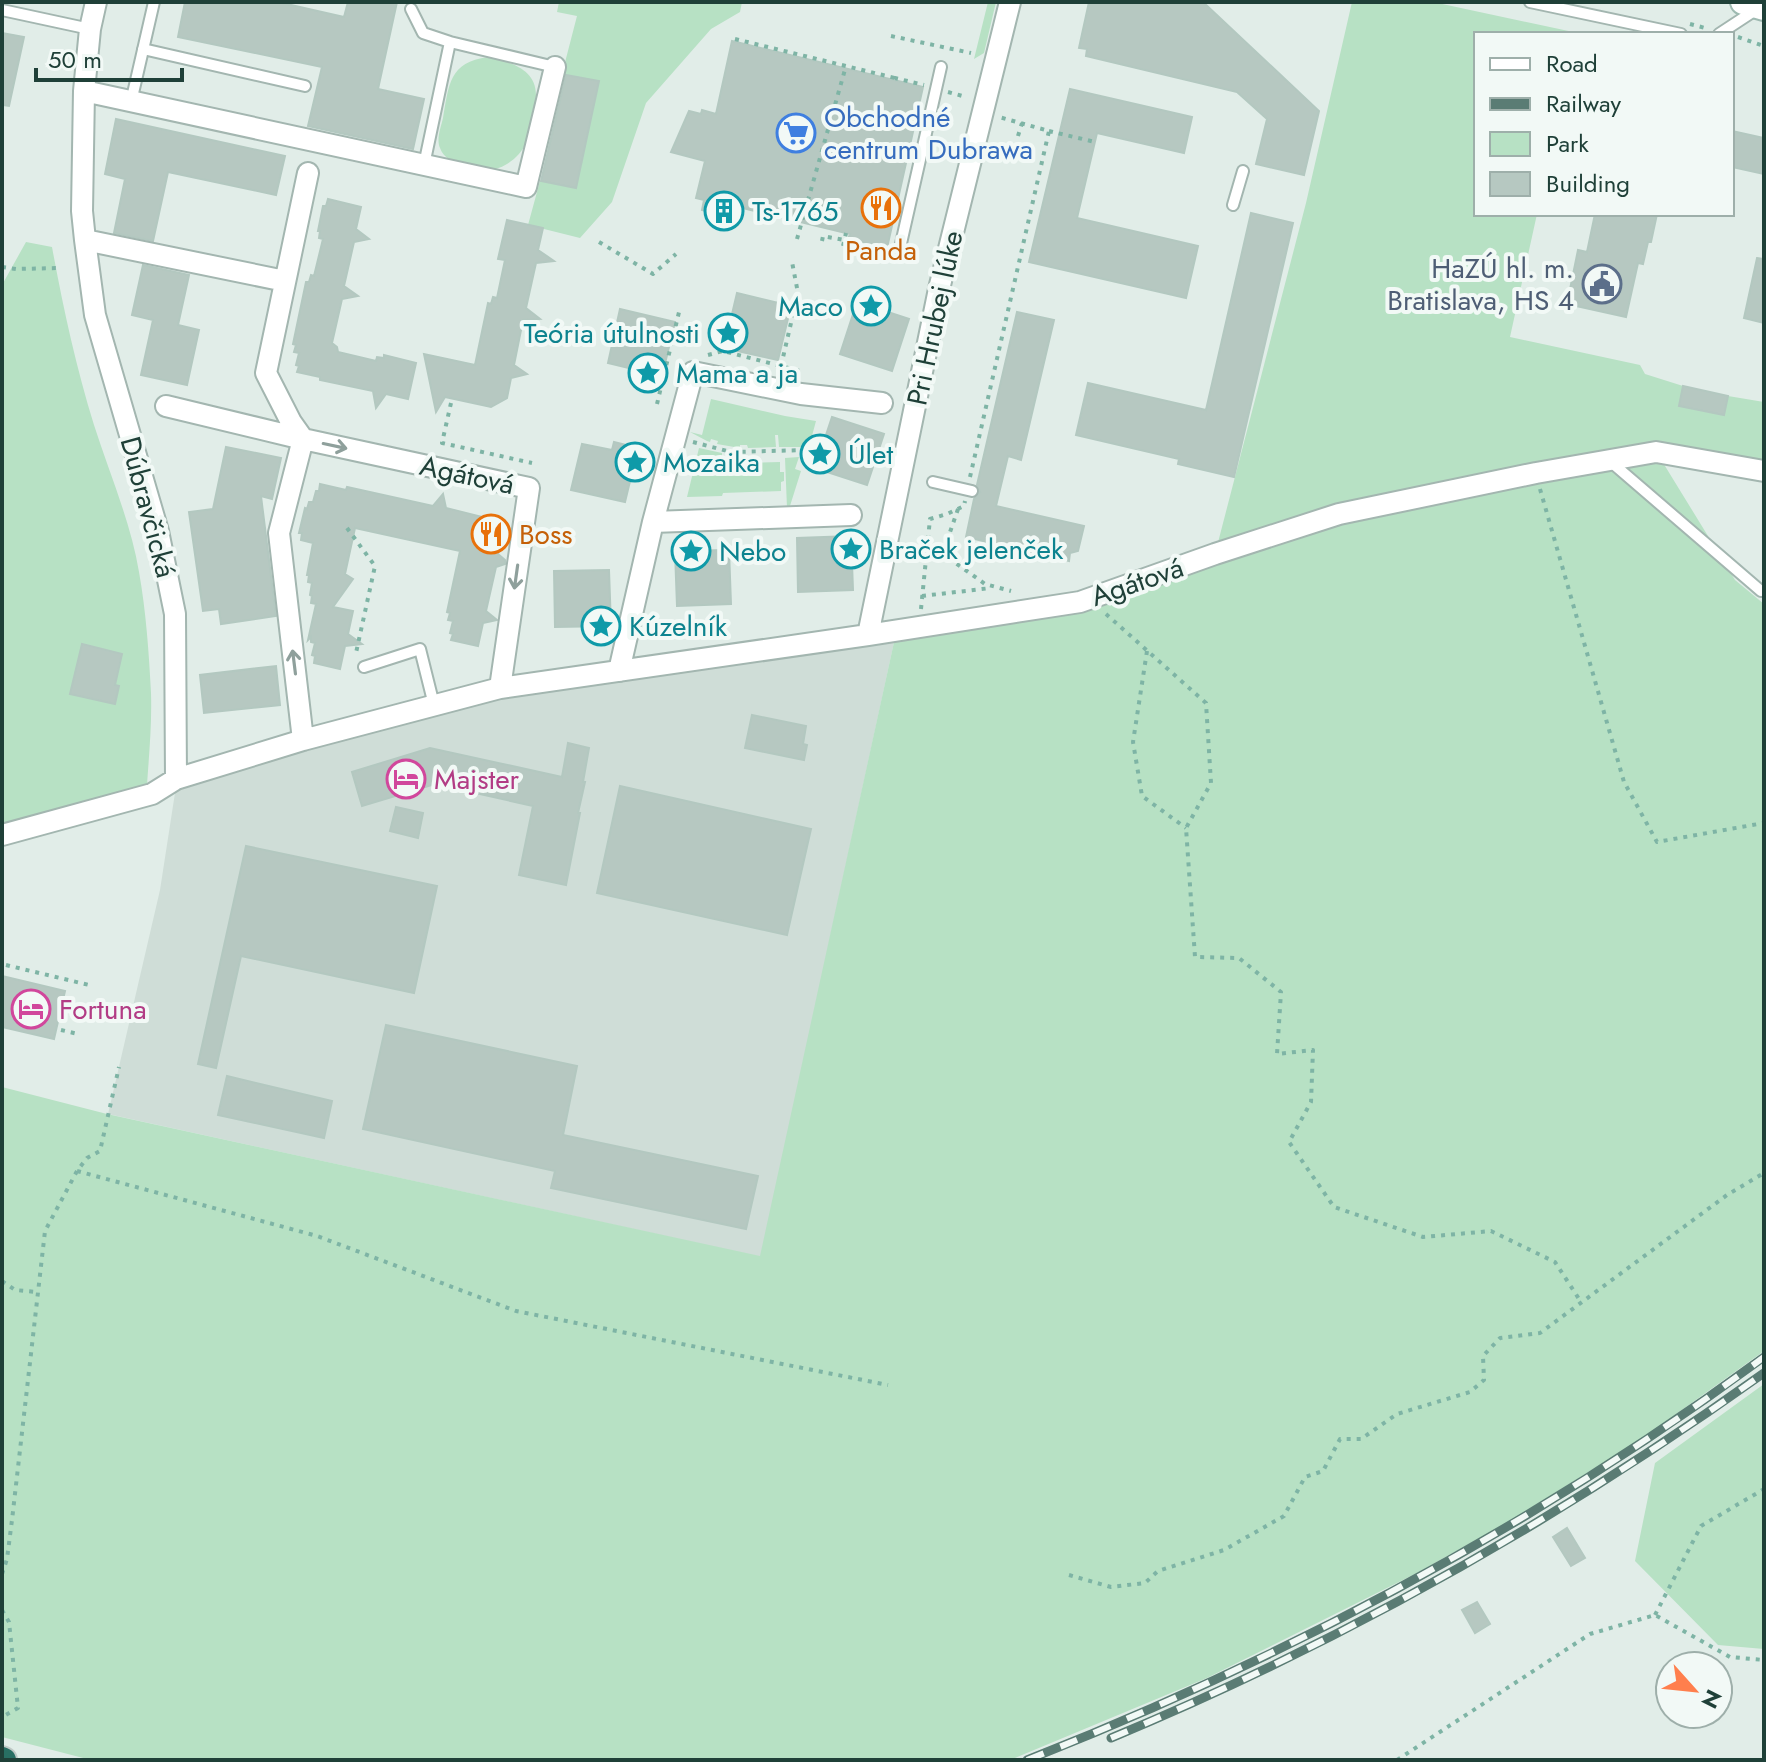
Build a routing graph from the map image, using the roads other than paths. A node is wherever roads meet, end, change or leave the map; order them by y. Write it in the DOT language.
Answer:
graph roads {
  1 [pos="96,2"];
  2 [pos="154,2"];
  3 [pos="1010,2"];
  4 [pos="1530,2"];
  5 [pos="1756,6"];
  6 [pos="411,9"];
  7 [pos="2,10"];
  8 [pos="90,29"];
  9 [pos="1672,32"];
  10 [pos="1722,32"];
  11 [pos="450,42"];
  12 [pos="143,49"];
  13 [pos="555,67"];
  14 [pos="941,67"];
  15 [pos="305,86"];
  16 [pos="84,91"];
  17 [pos="131,102"];
  18 [pos="424,165"];
  19 [pos="1243,171"];
  20 [pos="308,173"];
  21 [pos="1233,205"];
  22 [pos="85,240"];
  23 [pos="900,248"];
  24 [pos="285,281"];
  25 [pos="882,403"];
  26 [pos="166,406"];
  27 [pos="303,439"];
  28 [pos="1609,461"];
  29 [pos="1764,471"];
  30 [pos="933,482"];
  31 [pos="970,490"];
  32 [pos="851,515"];
  33 [pos="653,522"];
  34 [pos="1761,591"];
  35 [pos="868,635"];
  36 [pos="364,667"];
  37 [pos="619,671"];
  38 [pos="500,688"];
  39 [pos="434,705"];
  40 [pos="303,740"];
  41 [pos="176,779"];
  42 [pos="2,835"];
  1 -- 8 [label="street, Dúbravčická"];
  2 -- 12 [label="lane"];
  3 -- 35 [label="street, Pri Hrubej lúke"];
  4 -- 9 [label="lane"];
  5 -- 10 [label="lane"];
  6 -- 11 [label="lane"];
  7 -- 8 [label="lane"];
  8 -- 16 [label="street, Dúbravčická"];
  11 -- 13 [label="lane"];
  11 -- 18 [label="lane"];
  12 -- 15 [label="lane"];
  12 -- 17 [label="lane"];
  13 -- 18 [label="street"];
  14 -- 23 [label="lane"];
  16 -- 17 [label="street"];
  16 -- 22 [label="street, Dúbravčická"];
  17 -- 18 [label="street"];
  19 -- 21 [label="lane"];
  20 -- 24 [label="street"];
  22 -- 24 [label="street"];
  22 -- 41 [label="street, Dúbravčická"];
  24 -- 27 [label="street"];
  25 -- 33 [label="street"];
  26 -- 27 [label="street"];
  27 -- 38 [label="street, Agátová, one-way"];
  40 -- 27 [label="street, one-way"];
  28 -- 29 [label="street, Agátová"];
  28 -- 34 [label="lane"];
  28 -- 35 [label="street, Agátová"];
  30 -- 31 [label="lane"];
  32 -- 33 [label="street"];
  33 -- 37 [label="street"];
  35 -- 37 [label="street, Agátová"];
  36 -- 39 [label="lane"];
  37 -- 38 [label="street, Agátová"];
  38 -- 39 [label="street, Agátová"];
  39 -- 40 [label="street, Agátová"];
  40 -- 41 [label="street, Agátová"];
  41 -- 42 [label="street, Agátová"];
}
